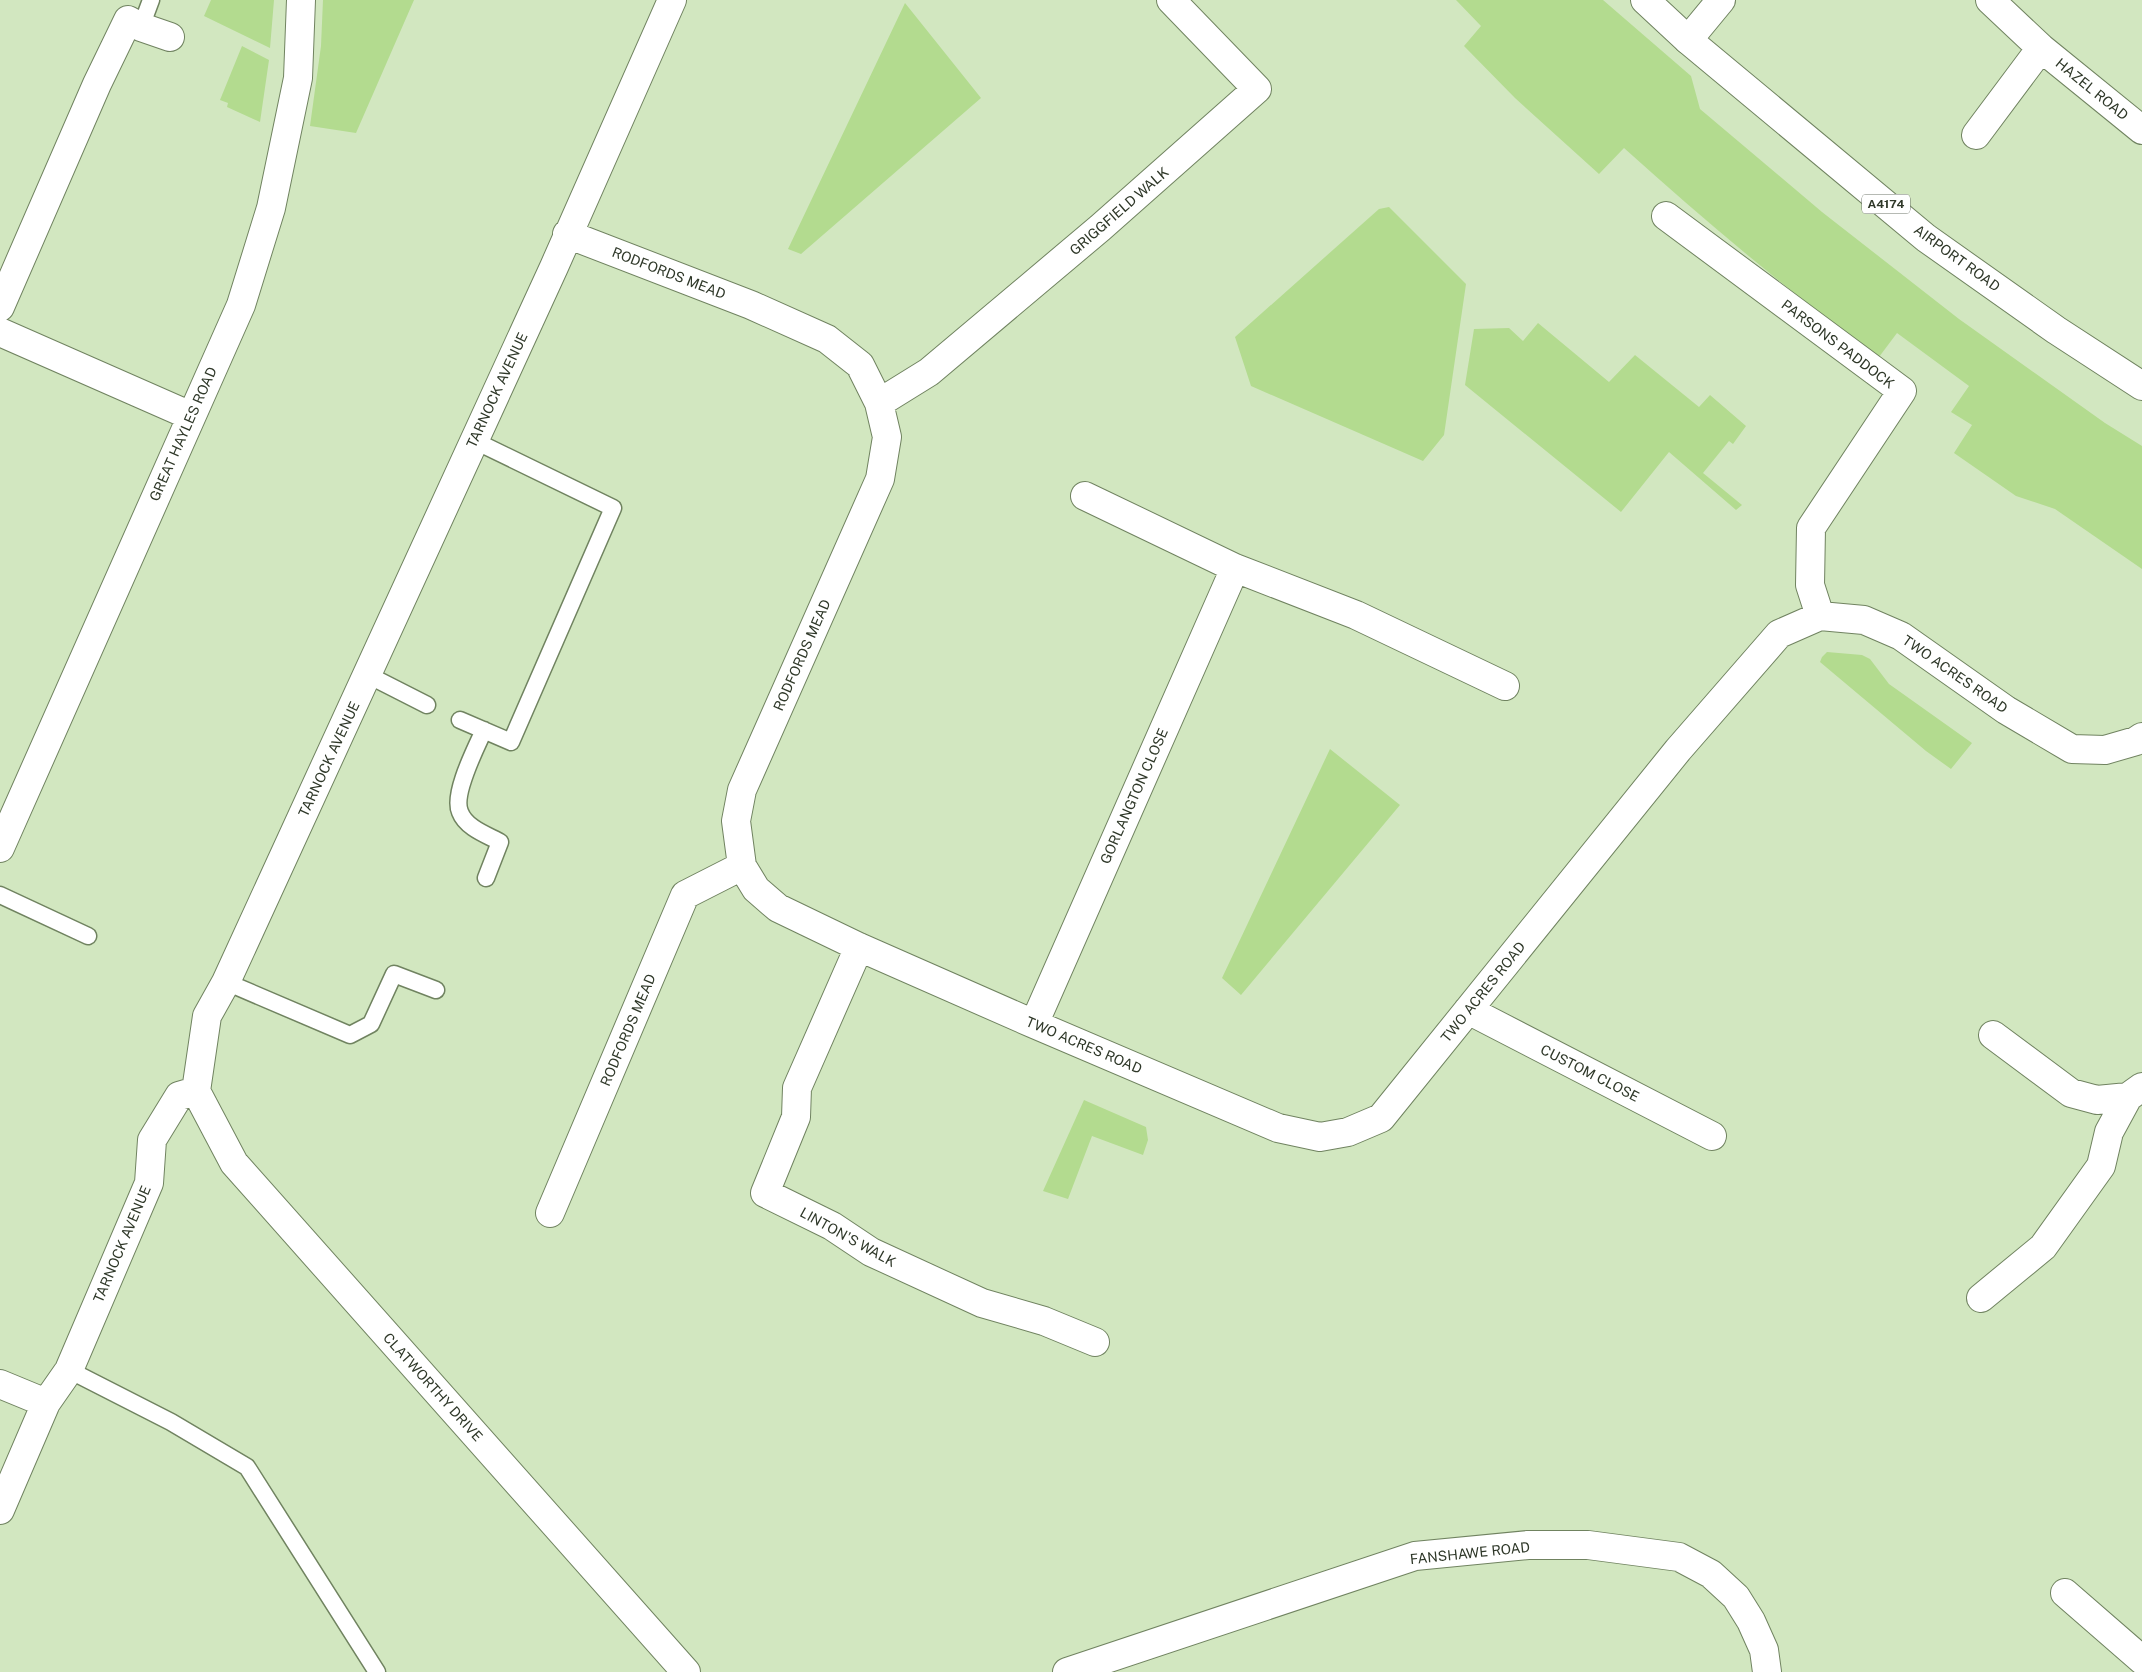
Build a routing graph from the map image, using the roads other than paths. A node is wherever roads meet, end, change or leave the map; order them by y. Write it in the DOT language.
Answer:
graph roads {
  1 [pos="151,0"];
  2 [pos="302,0"];
  3 [pos="672,0"];
  4 [pos="1171,0"];
  5 [pos="1645,0"];
  6 [pos="1720,0"];
  7 [pos="1990,0"];
  8 [pos="141,27"];
  9 [pos="170,37"];
  10 [pos="1688,40"];
  11 [pos="2041,48"];
  12 [pos="2142,130"];
  13 [pos="1976,135"];
  14 [pos="1666,216"];
  15 [pos="567,234"];
  16 [pos="0,307"];
  17 [pos="0,332"];
  18 [pos="2142,386"];
  19 [pos="879,403"];
  20 [pos="191,416"];
  21 [pos="473,440"];
  22 [pos="1085,496"];
  23 [pos="1235,568"];
  24 [pos="1820,616"];
  25 [pos="368,675"];
  26 [pos="1505,686"];
  27 [pos="427,705"];
  28 [pos="460,720"];
  29 [pos="484,730"];
  30 [pos="2142,737"];
  31 [pos="0,848"];
  32 [pos="742,866"];
  33 [pos="486,878"];
  34 [pos="0,895"];
  35 [pos="88,936"];
  36 [pos="859,946"];
  37 [pos="226,982"];
  38 [pos="436,990"];
  39 [pos="1468,1010"];
  40 [pos="1034,1024"];
  41 [pos="1993,1035"];
  42 [pos="196,1091"];
  43 [pos="2135,1092"];
  44 [pos="1712,1136"];
  45 [pos="550,1213"];
  46 [pos="1981,1298"];
  47 [pos="1095,1342"];
  48 [pos="68,1370"];
  49 [pos="0,1384"];
  50 [pos="46,1403"];
  51 [pos="0,1510"];
  52 [pos="2064,1593"];
  53 [pos="2142,1660"];
  54 [pos="377,1672"];
  55 [pos="686,1672"];
  56 [pos="1067,1672"];
  57 [pos="1767,1672"];
  1 -- 8 [label="lane"];
  2 -- 20 [label="main road, GREAT HAYLES ROAD"];
  3 -- 15 [label="main road, TARNOCK AVENUE"];
  4 -- 19 [label="main road, GRIGGFIELD WALK"];
  5 -- 10 [label="main road, AIRPORT ROAD / A4174"];
  6 -- 10 [label="main road"];
  7 -- 11 [label="main road, HAZEL ROAD"];
  8 -- 9 [label="main road"];
  8 -- 16 [label="main road"];
  10 -- 18 [label="main road, AIRPORT ROAD / A4174"];
  11 -- 12 [label="main road, HAZEL ROAD"];
  11 -- 13 [label="main road"];
  14 -- 24 [label="main road, PARSONS PADDOCK"];
  15 -- 19 [label="main road, RODFORDS MEAD"];
  15 -- 21 [label="main road, TARNOCK AVENUE"];
  17 -- 20 [label="main road"];
  19 -- 32 [label="main road, RODFORDS MEAD"];
  20 -- 31 [label="main road, GREAT HAYLES ROAD"];
  21 -- 25 [label="main road, TARNOCK AVENUE"];
  21 -- 29 [label="lane"];
  22 -- 23 [label="main road"];
  23 -- 26 [label="main road"];
  23 -- 40 [label="main road, GORLANGTON CLOSE"];
  24 -- 30 [label="main road, TWO ACRES ROAD"];
  24 -- 39 [label="main road, TWO ACRES ROAD"];
  25 -- 27 [label="lane"];
  25 -- 37 [label="main road, TARNOCK AVENUE"];
  28 -- 29 [label="lane"];
  29 -- 33 [label="lane"];
  32 -- 36 [label="main road, TWO ACRES ROAD"];
  32 -- 45 [label="main road, RODFORDS MEAD"];
  34 -- 35 [label="lane"];
  36 -- 40 [label="main road, TWO ACRES ROAD"];
  36 -- 47 [label="main road, LINTON'S WALK"];
  37 -- 38 [label="lane"];
  37 -- 42 [label="main road, TARNOCK AVENUE"];
  39 -- 40 [label="main road, TWO ACRES ROAD"];
  39 -- 44 [label="main road, CUSTOM CLOSE"];
  41 -- 43 [label="main road"];
  42 -- 48 [label="main road, TARNOCK AVENUE"];
  42 -- 55 [label="main road, CLATWORTHY DRIVE"];
  43 -- 46 [label="main road"];
  48 -- 50 [label="main road, TARNOCK AVENUE"];
  48 -- 54 [label="lane"];
  49 -- 50 [label="main road"];
  50 -- 51 [label="main road, TARNOCK AVENUE"];
  52 -- 53 [label="main road"];
  56 -- 57 [label="main road, FANSHAWE ROAD"];
}
